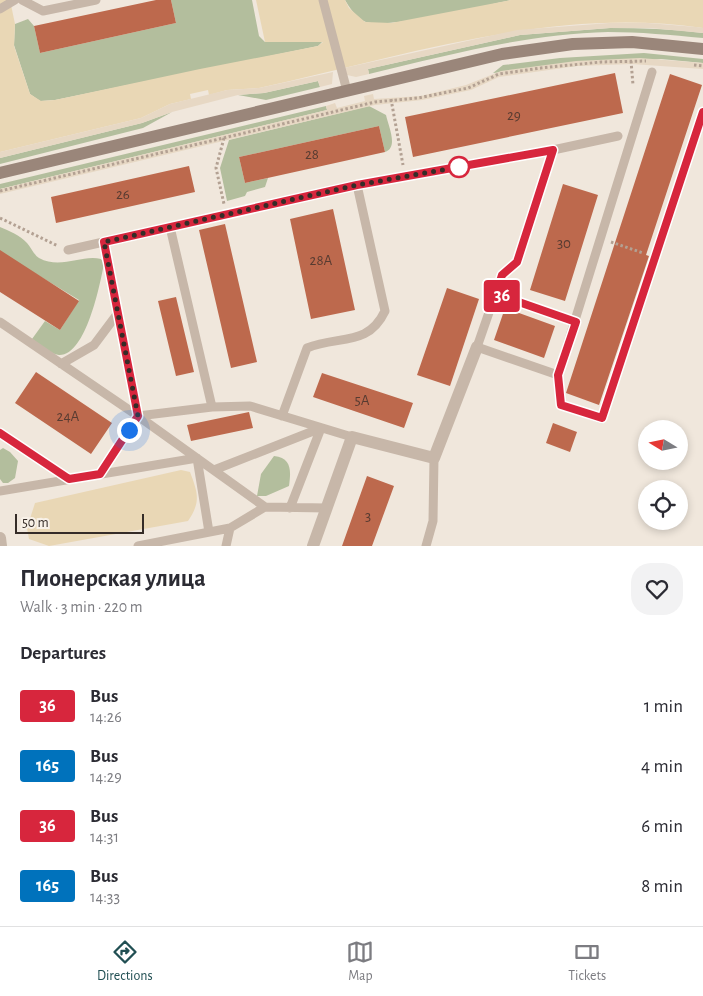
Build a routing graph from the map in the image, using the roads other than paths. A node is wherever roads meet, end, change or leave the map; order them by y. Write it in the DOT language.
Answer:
graph roads {
  1 [pos="16,0"];
  2 [pos="22,0"];
  3 [pos="96,0"];
  4 [pos="323,0"];
  5 [pos="0,9"];
  6 [pos="703,49"];
  7 [pos="652,72"];
  8 [pos="347,91"];
  9 [pos="703,112"];
  10 [pos="618,136"];
  11 [pos="553,150"];
  12 [pos="0,173"];
  13 [pos="357,185"];
  14 [pos="170,227"];
  15 [pos="104,242"];
  16 [pos="68,250"];
  17 [pos="496,294"];
  18 [pos="118,313"];
  19 [pos="0,322"];
  20 [pos="576,322"];
  21 [pos="477,347"];
  22 [pos="61,364"];
  23 [pos="558,375"];
  24 [pos="212,407"];
  25 [pos="138,416"];
  26 [pos="282,416"];
  27 [pos="320,428"];
  28 [pos="0,433"];
  29 [pos="352,438"];
  30 [pos="197,458"];
  31 [pos="434,458"];
  32 [pos="214,470"];
  33 [pos="100,474"];
  34 [pos="69,479"];
  35 [pos="0,491"];
  36 [pos="265,507"];
  37 [pos="290,508"];
  38 [pos="327,508"];
  39 [pos="230,528"];
  40 [pos="209,532"];
  41 [pos="0,538"];
  42 [pos="1,546"];
  43 [pos="138,546"];
  44 [pos="226,546"];
  45 [pos="313,546"];
  46 [pos="426,546"];
  1 -- 5 [label="lane"];
  2 -- 3 [label="lane"];
  4 -- 8 [label="lane"];
  6 -- 8 [label="street"];
  7 -- 20 [label="lane"];
  8 -- 12 [label="street"];
  9 -- 23 [label="lane"];
  10 -- 11 [label="lane"];
  11 -- 13 [label="lane"];
  11 -- 17 [label="lane"];
  13 -- 14 [label="lane"];
  13 -- 26 [label="lane"];
  14 -- 15 [label="lane"];
  14 -- 24 [label="lane"];
  15 -- 16 [label="lane"];
  15 -- 18 [label="lane"];
  17 -- 20 [label="lane"];
  17 -- 21 [label="lane"];
  18 -- 22 [label="lane"];
  18 -- 25 [label="lane"];
  19 -- 22 [label="lane"];
  20 -- 23 [label="lane"];
  21 -- 23 [label="lane"];
  21 -- 31 [label="street"];
  22 -- 25 [label="lane"];
  24 -- 25 [label="lane"];
  24 -- 26 [label="lane"];
  25 -- 30 [label="lane"];
  25 -- 33 [label="lane"];
  26 -- 27 [label="lane"];
  27 -- 29 [label="lane"];
  27 -- 32 [label="lane"];
  27 -- 37 [label="lane"];
  28 -- 34 [label="lane"];
  29 -- 31 [label="street"];
  29 -- 38 [label="street"];
  30 -- 32 [label="lane"];
  30 -- 33 [label="lane"];
  30 -- 40 [label="lane"];
  31 -- 46 [label="lane"];
  32 -- 36 [label="lane"];
  33 -- 34 [label="lane"];
  34 -- 35 [label="lane"];
  36 -- 37 [label="lane"];
  36 -- 39 [label="lane"];
  37 -- 38 [label="lane"];
  38 -- 45 [label="street"];
  39 -- 40 [label="lane"];
  39 -- 44 [label="lane"];
  40 -- 43 [label="lane"];
  41 -- 42 [label="street"];
}
